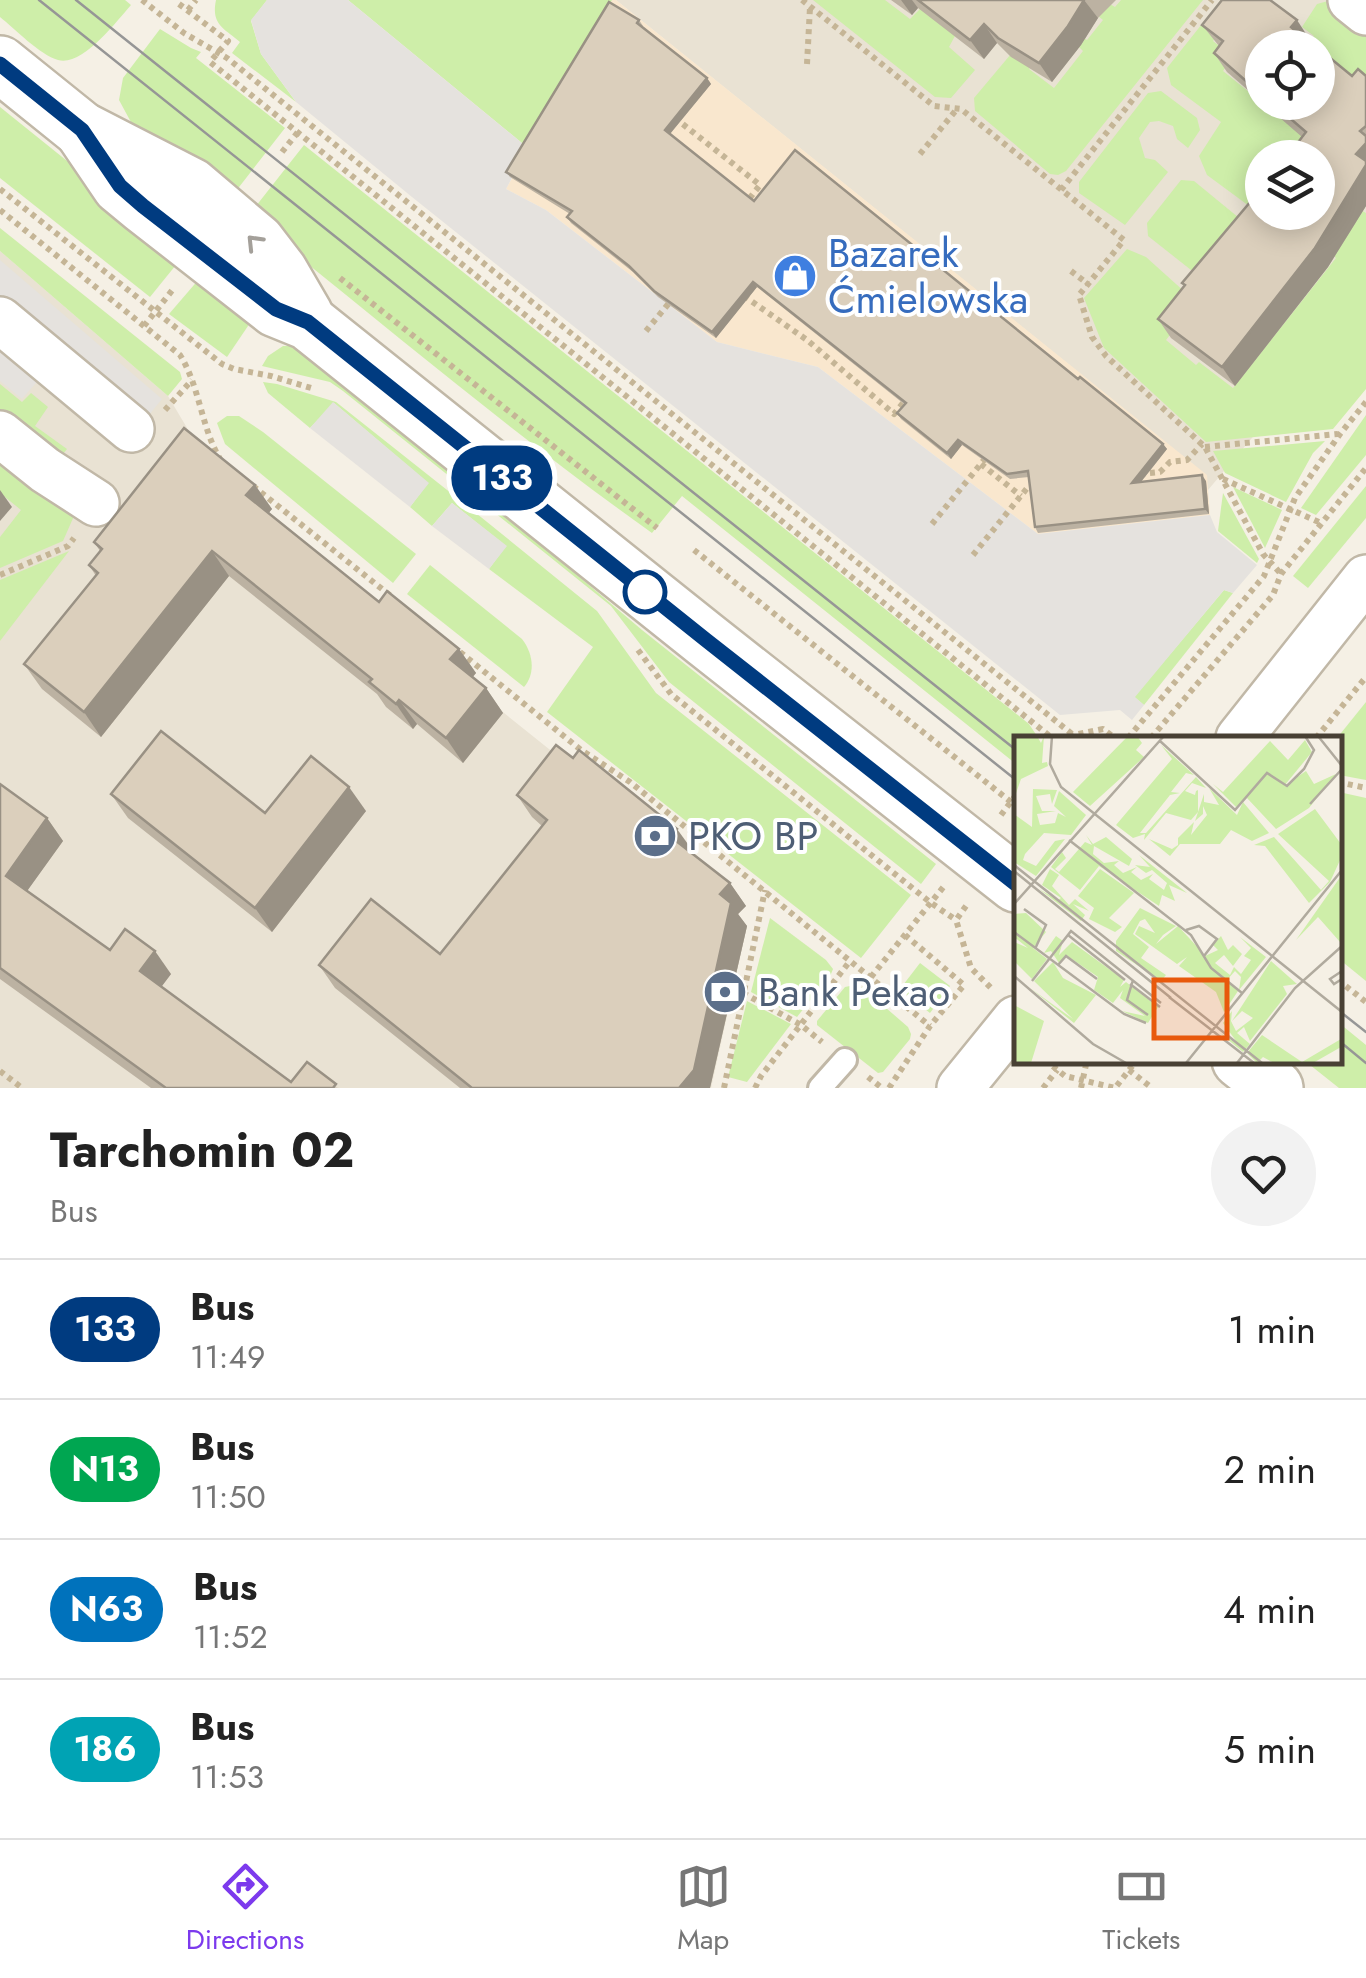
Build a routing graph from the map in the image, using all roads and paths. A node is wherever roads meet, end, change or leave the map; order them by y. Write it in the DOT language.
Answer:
graph roads {
  1 [pos="142,0"];
  2 [pos="196,0"];
  3 [pos="802,0"];
  4 [pos="1212,0"];
  5 [pos="1351,0"];
  6 [pos="179,4"];
  7 [pos="810,7"];
  8 [pos="188,10"];
  9 [pos="1366,12"];
  10 [pos="219,52"];
  11 [pos="0,64"];
  12 [pos="806,64"];
  13 [pos="957,108"];
  14 [pos="667,111"];
  15 [pos="298,132"];
  16 [pos="282,152"];
  17 [pos="920,154"];
  18 [pos="0,189"];
  19 [pos="1061,190"];
  20 [pos="0,210"];
  21 [pos="739,212"];
  22 [pos="1071,271"];
  23 [pos="334,273"];
  24 [pos="1088,284"];
  25 [pos="728,286"];
  26 [pos="680,289"];
  27 [pos="0,320"];
  28 [pos="646,331"];
  29 [pos="917,386"];
  30 [pos="324,392"];
  31 [pos="1366,402"];
  32 [pos="131,429"];
  33 [pos="0,434"];
  34 [pos="1340,434"];
  35 [pos="1203,446"];
  36 [pos="993,449"];
  37 [pos="220,460"];
  38 [pos="981,464"];
  39 [pos="1366,468"];
  40 [pos="1122,476"];
  41 [pos="1222,478"];
  42 [pos="251,484"];
  43 [pos="1047,485"];
  44 [pos="1021,496"];
  45 [pos="96,503"];
  46 [pos="1291,509"];
  47 [pos="1322,523"];
  48 [pos="932,524"];
  49 [pos="657,528"];
  50 [pos="694,550"];
  51 [pos="973,555"];
  52 [pos="1269,562"];
  53 [pos="1281,574"];
  54 [pos="1366,578"];
  55 [pos="406,609"];
  56 [pos="630,641"];
  57 [pos="453,646"];
  58 [pos="1366,676"];
  59 [pos="1053,736"];
  60 [pos="1075,736"];
  61 [pos="1113,736"];
  62 [pos="1130,736"];
  63 [pos="1153,736"];
  64 [pos="1241,736"];
  65 [pos="1318,736"];
  66 [pos="1341,783"];
  67 [pos="1366,788"];
  68 [pos="1013,799"];
  69 [pos="1000,816"];
  70 [pos="955,873"];
  71 [pos="996,888"];
  72 [pos="765,890"];
  73 [pos="931,903"];
  74 [pos="956,920"];
  75 [pos="904,936"];
  76 [pos="850,962"];
  77 [pos="870,977"];
  78 [pos="1341,982"];
  79 [pos="958,992"];
  80 [pos="742,994"];
  81 [pos="968,1000"];
  82 [pos="1366,1002"];
  83 [pos="1004,1004"];
  84 [pos="801,1025"];
  85 [pos="930,1026"];
  86 [pos="845,1060"];
  87 [pos="1049,1063"];
  88 [pos="1135,1063"];
  89 [pos="1244,1063"];
  90 [pos="1057,1070"];
  91 [pos="1129,1070"];
  92 [pos="0,1071"];
  93 [pos="1082,1084"];
  94 [pos="22,1088"];
  95 [pos="724,1088"];
  96 [pos="755,1088"];
  97 [pos="820,1088"];
  98 [pos="886,1088"];
  99 [pos="960,1088"];
  100 [pos="1043,1088"];
  101 [pos="1115,1088"];
  102 [pos="1152,1088"];
  103 [pos="1275,1088"];
  1 -- 10 [label="path"];
  2 -- 8 [label="path"];
  3 -- 7 [label="path"];
  4 -- 19 [label="path"];
  5 -- 9 [label="street"];
  6 -- 8 [label="path"];
  7 -- 12 [label="path"];
  7 -- 13 [label="path"];
  8 -- 10 [label="path"];
  10 -- 15 [label="path"];
  10 -- 60 [label="path"];
  11 -- 71 [label="street"];
  13 -- 17 [label="path"];
  13 -- 19 [label="path"];
  14 -- 21 [label="path"];
  15 -- 16 [label="path"];
  15 -- 59 [label="path"];
  18 -- 30 [label="path"];
  19 -- 24 [label="path"];
  20 -- 37 [label="path"];
  22 -- 24 [label="path"];
  23 -- 49 [label="path"];
  24 -- 35 [label="path"];
  25 -- 29 [label="path"];
  26 -- 28 [label="path"];
  27 -- 32 [label="street"];
  31 -- 34 [label="path"];
  33 -- 45 [label="street"];
  34 -- 35 [label="path"];
  34 -- 46 [label="path"];
  35 -- 40 [label="path"];
  35 -- 41 [label="path"];
  36 -- 38 [label="path"];
  38 -- 44 [label="path"];
  38 -- 48 [label="path"];
  39 -- 47 [label="path"];
  41 -- 46 [label="path"];
  41 -- 52 [label="path"];
  42 -- 55 [label="path"];
  43 -- 44 [label="path"];
  44 -- 51 [label="path"];
  46 -- 47 [label="path"];
  46 -- 52 [label="path"];
  47 -- 53 [label="path"];
  50 -- 68 [label="path"];
  52 -- 53 [label="path"];
  52 -- 62 [label="path"];
  53 -- 63 [label="path"];
  54 -- 64 [label="street"];
  56 -- 73 [label="path"];
  57 -- 72 [label="path"];
  58 -- 65 [label="path"];
  60 -- 61 [label="path"];
  66 -- 67 [label="path"];
  68 -- 69 [label="path"];
  70 -- 73 [label="path"];
  71 -- 74 [label="path"];
  72 -- 76 [label="path"];
  72 -- 80 [label="path"];
  73 -- 74 [label="path"];
  73 -- 75 [label="path"];
  74 -- 83 [label="path"];
  75 -- 77 [label="path"];
  75 -- 79 [label="path"];
  76 -- 77 [label="path"];
  76 -- 84 [label="path"];
  77 -- 85 [label="path"];
  78 -- 82 [label="path"];
  79 -- 81 [label="path"];
  79 -- 85 [label="path"];
  80 -- 84 [label="path"];
  80 -- 95 [label="path"];
  83 -- 99 [label="street"];
  84 -- 86 [label="path"];
  84 -- 96 [label="path"];
  85 -- 98 [label="path"];
  86 -- 97 [label="lane"];
  86 -- 98 [label="path"];
  87 -- 90 [label="path"];
  88 -- 91 [label="path"];
  89 -- 103 [label="street"];
  90 -- 93 [label="path"];
  90 -- 100 [label="path"];
  91 -- 101 [label="path"];
  91 -- 102 [label="path"];
  92 -- 94 [label="path"];
  93 -- 101 [label="path"];
}
